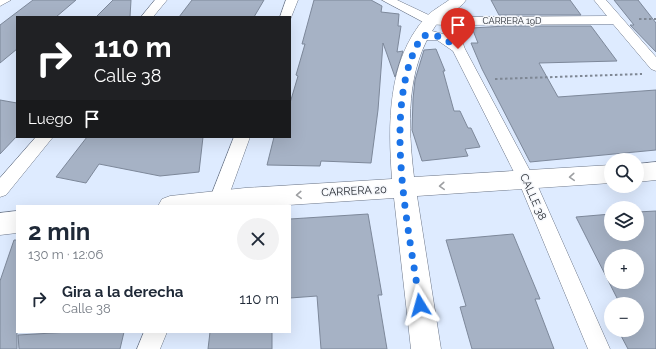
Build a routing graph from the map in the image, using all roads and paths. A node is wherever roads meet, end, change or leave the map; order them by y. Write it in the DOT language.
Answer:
graph roads {
  1 [pos="5,0"];
  2 [pos="161,0"];
  3 [pos="292,0"];
  4 [pos="388,0"];
  5 [pos="600,0"];
  6 [pos="0,3"];
  7 [pos="148,16"];
  8 [pos="286,16"];
  9 [pos="441,18"];
  10 [pos="617,20"];
  11 [pos="458,49"];
  12 [pos="652,70"];
  13 [pos="474,80"];
  14 [pos="44,138"];
  15 [pos="242,138"];
  16 [pos="656,171"];
  17 [pos="644,172"];
  18 [pos="604,174"];
  19 [pos="526,180"];
  20 [pos="404,188"];
  21 [pos="0,190"];
  22 [pos="217,203"];
  23 [pos="186,205"];
  24 [pos="16,222"];
  25 [pos="0,224"];
  26 [pos="156,333"];
  27 [pos="148,349"];
  28 [pos="426,349"];
  29 [pos="599,349"];
  1 -- 6 [label="street"];
  2 -- 7 [label="street"];
  3 -- 8 [label="street"];
  4 -- 9 [label="street, CARRERA 19D"];
  5 -- 10 [label="street"];
  9 -- 10 [label="street, CARRERA 19D"];
  9 -- 11 [label="street, CALLE 38"];
  9 -- 11 [label="street, CALLE 38"];
  9 -- 20 [label="street"];
  10 -- 12 [label="street"];
  11 -- 13 [label="street, CALLE 38"];
  12 -- 13 [label="path"];
  13 -- 19 [label="street, CALLE 38"];
  14 -- 21 [label="street"];
  15 -- 22 [label="street"];
  16 -- 17 [label="street"];
  18 -- 19 [label="street, CARRERA 20, one-way"];
  19 -- 20 [label="street, CARRERA 20, one-way"];
  19 -- 29 [label="street, CALLE 38"];
  20 -- 22 [label="street, CARRERA 20, one-way"];
  20 -- 28 [label="street"];
  22 -- 23 [label="street, CARRERA 20"];
  24 -- 25 [label="street"];
  26 -- 27 [label="street"];
}
